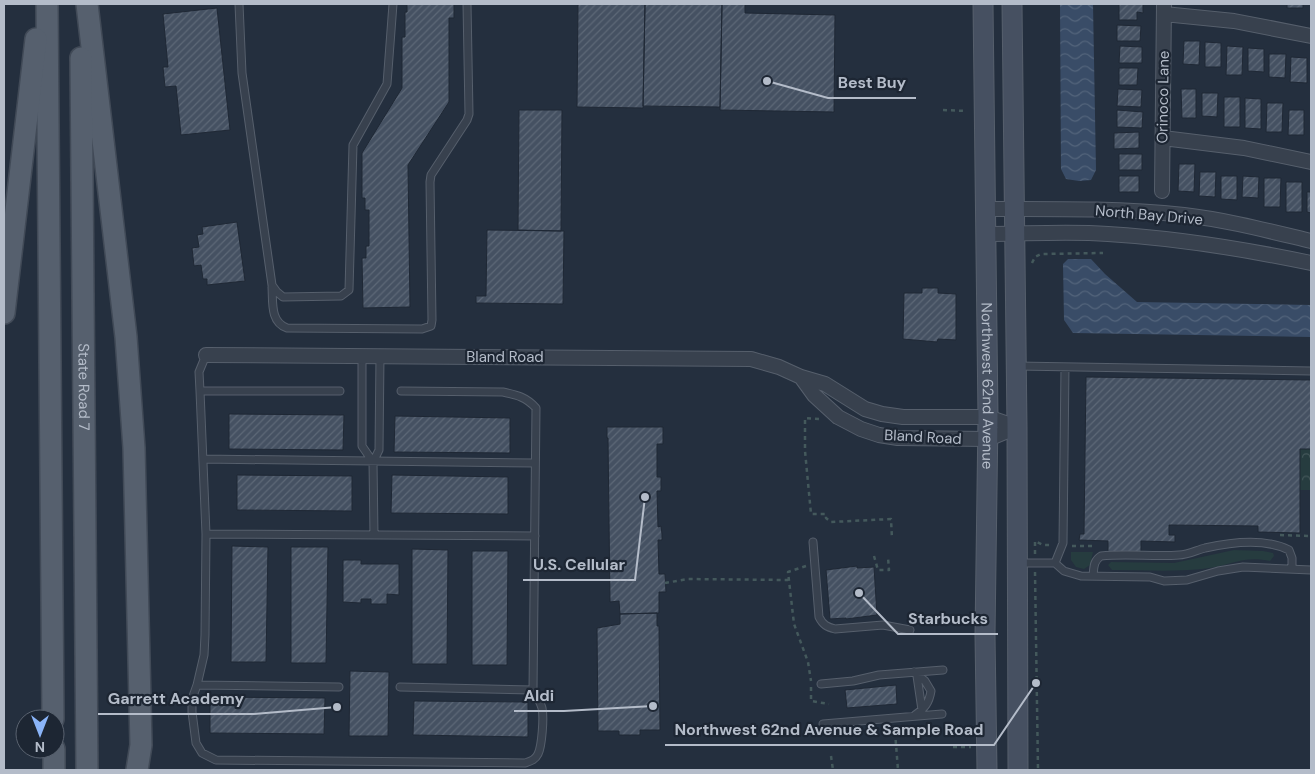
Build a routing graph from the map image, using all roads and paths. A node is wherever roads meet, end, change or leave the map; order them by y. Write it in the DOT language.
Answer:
graph roads {
  1 [pos="41,4"];
  2 [pos="47,4"];
  3 [pos="81,4"];
  4 [pos="87,4"];
  5 [pos="239,4"];
  6 [pos="393,4"];
  7 [pos="467,4"];
  8 [pos="983,4"];
  9 [pos="1012,4"];
  10 [pos="1164,9"];
  11 [pos="1311,36"];
  12 [pos="943,110"];
  13 [pos="966,111"];
  14 [pos="1163,138"];
  15 [pos="1311,162"];
  16 [pos="1162,191"];
  17 [pos="985,209"];
  18 [pos="1014,209"];
  19 [pos="1210,220"];
  20 [pos="986,234"];
  21 [pos="1014,234"];
  22 [pos="1311,241"];
  23 [pos="1208,244"];
  24 [pos="1311,263"];
  25 [pos="272,285"];
  26 [pos="4,313"];
  27 [pos="206,355"];
  28 [pos="362,356"];
  29 [pos="380,356"];
  30 [pos="1016,366"];
  31 [pos="1065,367"];
  32 [pos="1311,371"];
  33 [pos="801,377"];
  34 [pos="200,391"];
  35 [pos="340,391"];
  36 [pos="401,391"];
  37 [pos="988,417"];
  38 [pos="826,419"];
  39 [pos="1018,427"];
  40 [pos="988,440"];
  41 [pos="203,459"];
  42 [pos="373,462"];
  43 [pos="535,463"];
  44 [pos="206,534"];
  45 [pos="374,535"];
  46 [pos="1273,535"];
  47 [pos="535,536"];
  48 [pos="1311,536"];
  49 [pos="892,540"];
  50 [pos="813,542"];
  51 [pos="1061,546"];
  52 [pos="1100,546"];
  53 [pos="874,556"];
  54 [pos="888,557"];
  55 [pos="815,563"];
  56 [pos="1026,563"];
  57 [pos="1056,563"];
  58 [pos="1292,569"];
  59 [pos="1311,570"];
  60 [pos="1093,576"];
  61 [pos="788,580"];
  62 [pos="665,583"];
  63 [pos="910,630"];
  64 [pos="943,670"];
  65 [pos="916,674"];
  66 [pos="821,684"];
  67 [pos="197,685"];
  68 [pos="339,687"];
  69 [pos="400,688"];
  70 [pos="533,690"];
  71 [pos="829,704"];
  72 [pos="53,709"];
  73 [pos="942,714"];
  74 [pos="912,716"];
  75 [pos="823,724"];
  76 [pos="895,732"];
  77 [pos="141,745"];
  78 [pos="953,747"];
  79 [pos="975,747"];
  80 [pos="831,756"];
  81 [pos="87,770"];
  82 [pos="137,770"];
  83 [pos="149,770"];
  84 [pos="833,770"];
  85 [pos="898,770"];
  86 [pos="987,770"];
  87 [pos="1018,770"];
  88 [pos="1038,770"];
  1 -- 26 [label="main road"];
  2 -- 72 [label="main road"];
  3 -- 81 [label="main road, State Road 7"];
  4 -- 77 [label="main road"];
  5 -- 25 [label="lane"];
  6 -- 25 [label="lane"];
  7 -- 25 [label="lane"];
  8 -- 17 [label="street, Northwest 62nd Avenue"];
  9 -- 18 [label="street, Northwest 62nd Avenue"];
  10 -- 11 [label="street"];
  10 -- 14 [label="street, Orinoco Lane"];
  12 -- 13 [label="path"];
  14 -- 15 [label="street"];
  14 -- 16 [label="street, Orinoco Lane"];
  17 -- 18 [label="street, North Bay Drive"];
  17 -- 20 [label="street, Northwest 62nd Avenue"];
  18 -- 19 [label="street, North Bay Drive"];
  18 -- 21 [label="street, Northwest 62nd Avenue"];
  19 -- 22 [label="street, North Bay Drive"];
  19 -- 23 [label="street"];
  20 -- 21 [label="street, North Bay Drive"];
  20 -- 37 [label="street, Northwest 62nd Avenue"];
  21 -- 23 [label="street, North Bay Drive"];
  21 -- 30 [label="street, Northwest 62nd Avenue"];
  23 -- 24 [label="street, North Bay Drive"];
  27 -- 28 [label="street, Bland Road"];
  27 -- 34 [label="lane"];
  28 -- 29 [label="street, Bland Road"];
  28 -- 42 [label="lane"];
  29 -- 33 [label="street, Bland Road"];
  29 -- 42 [label="lane"];
  30 -- 31 [label="lane"];
  30 -- 39 [label="street, Northwest 62nd Avenue"];
  31 -- 32 [label="lane"];
  31 -- 51 [label="lane"];
  33 -- 37 [label="street, Bland Road"];
  33 -- 40 [label="street, Bland Road"];
  34 -- 35 [label="lane"];
  34 -- 41 [label="lane"];
  36 -- 43 [label="lane"];
  37 -- 39 [label="street, Bland Road"];
  37 -- 40 [label="street, Northwest 62nd Avenue"];
  38 -- 49 [label="path"];
  39 -- 40 [label="street, Bland Road"];
  39 -- 56 [label="street, Northwest 62nd Avenue"];
  40 -- 86 [label="street, Northwest 62nd Avenue"];
  41 -- 42 [label="lane"];
  41 -- 44 [label="lane"];
  42 -- 43 [label="lane"];
  42 -- 45 [label="lane"];
  43 -- 47 [label="lane"];
  44 -- 45 [label="lane"];
  44 -- 67 [label="lane"];
  45 -- 47 [label="lane"];
  46 -- 48 [label="path"];
  47 -- 70 [label="lane"];
  50 -- 55 [label="lane"];
  51 -- 52 [label="path"];
  51 -- 56 [label="path"];
  51 -- 57 [label="lane"];
  53 -- 54 [label="path"];
  55 -- 61 [label="path"];
  55 -- 63 [label="lane"];
  56 -- 57 [label="lane"];
  56 -- 87 [label="street, Northwest 62nd Avenue"];
  56 -- 88 [label="path"];
  57 -- 60 [label="lane"];
  58 -- 59 [label="lane"];
  58 -- 60 [label="lane"];
  58 -- 60 [label="lane"];
  61 -- 62 [label="path"];
  61 -- 71 [label="path"];
  64 -- 65 [label="lane"];
  65 -- 66 [label="lane"];
  65 -- 74 [label="lane"];
  67 -- 68 [label="lane"];
  67 -- 70 [label="lane"];
  69 -- 70 [label="lane"];
  73 -- 74 [label="lane"];
  74 -- 75 [label="lane"];
  76 -- 85 [label="path"];
  77 -- 82 [label="main road"];
  77 -- 83 [label="main road"];
  78 -- 79 [label="path"];
  80 -- 84 [label="path"];
}
